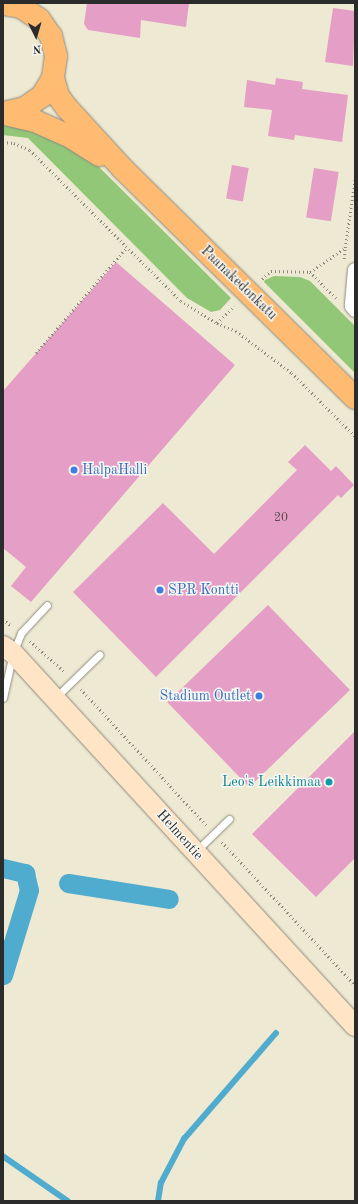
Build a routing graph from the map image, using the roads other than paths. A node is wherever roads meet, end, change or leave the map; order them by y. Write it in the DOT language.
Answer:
graph roads {
  1 [pos="7,4"];
  2 [pos="53,78"];
  3 [pos="3,113"];
  4 [pos="123,169"];
  5 [pos="355,270"];
  6 [pos="349,306"];
  7 [pos="355,398"];
  8 [pos="47,605"];
  9 [pos="8,650"];
  10 [pos="99,654"];
  11 [pos="3,698"];
  12 [pos="54,698"];
  13 [pos="229,819"];
  14 [pos="195,852"];
  15 [pos="355,1026"];
  1 -- 2 [label="main road"];
  2 -- 3 [label="main road"];
  2 -- 4 [label="main road, Paanakedonkatu"];
  3 -- 4 [label="main road, Paanakedonkatu"];
  4 -- 7 [label="main road, Paanakedonkatu"];
  5 -- 6 [label="street"];
  8 -- 9 [label="lane"];
  9 -- 11 [label="lane"];
  9 -- 12 [label="street, Helmentie"];
  10 -- 12 [label="lane"];
  12 -- 14 [label="street, Helmentie"];
  13 -- 14 [label="lane"];
  14 -- 15 [label="street, Helmentie"];
}
